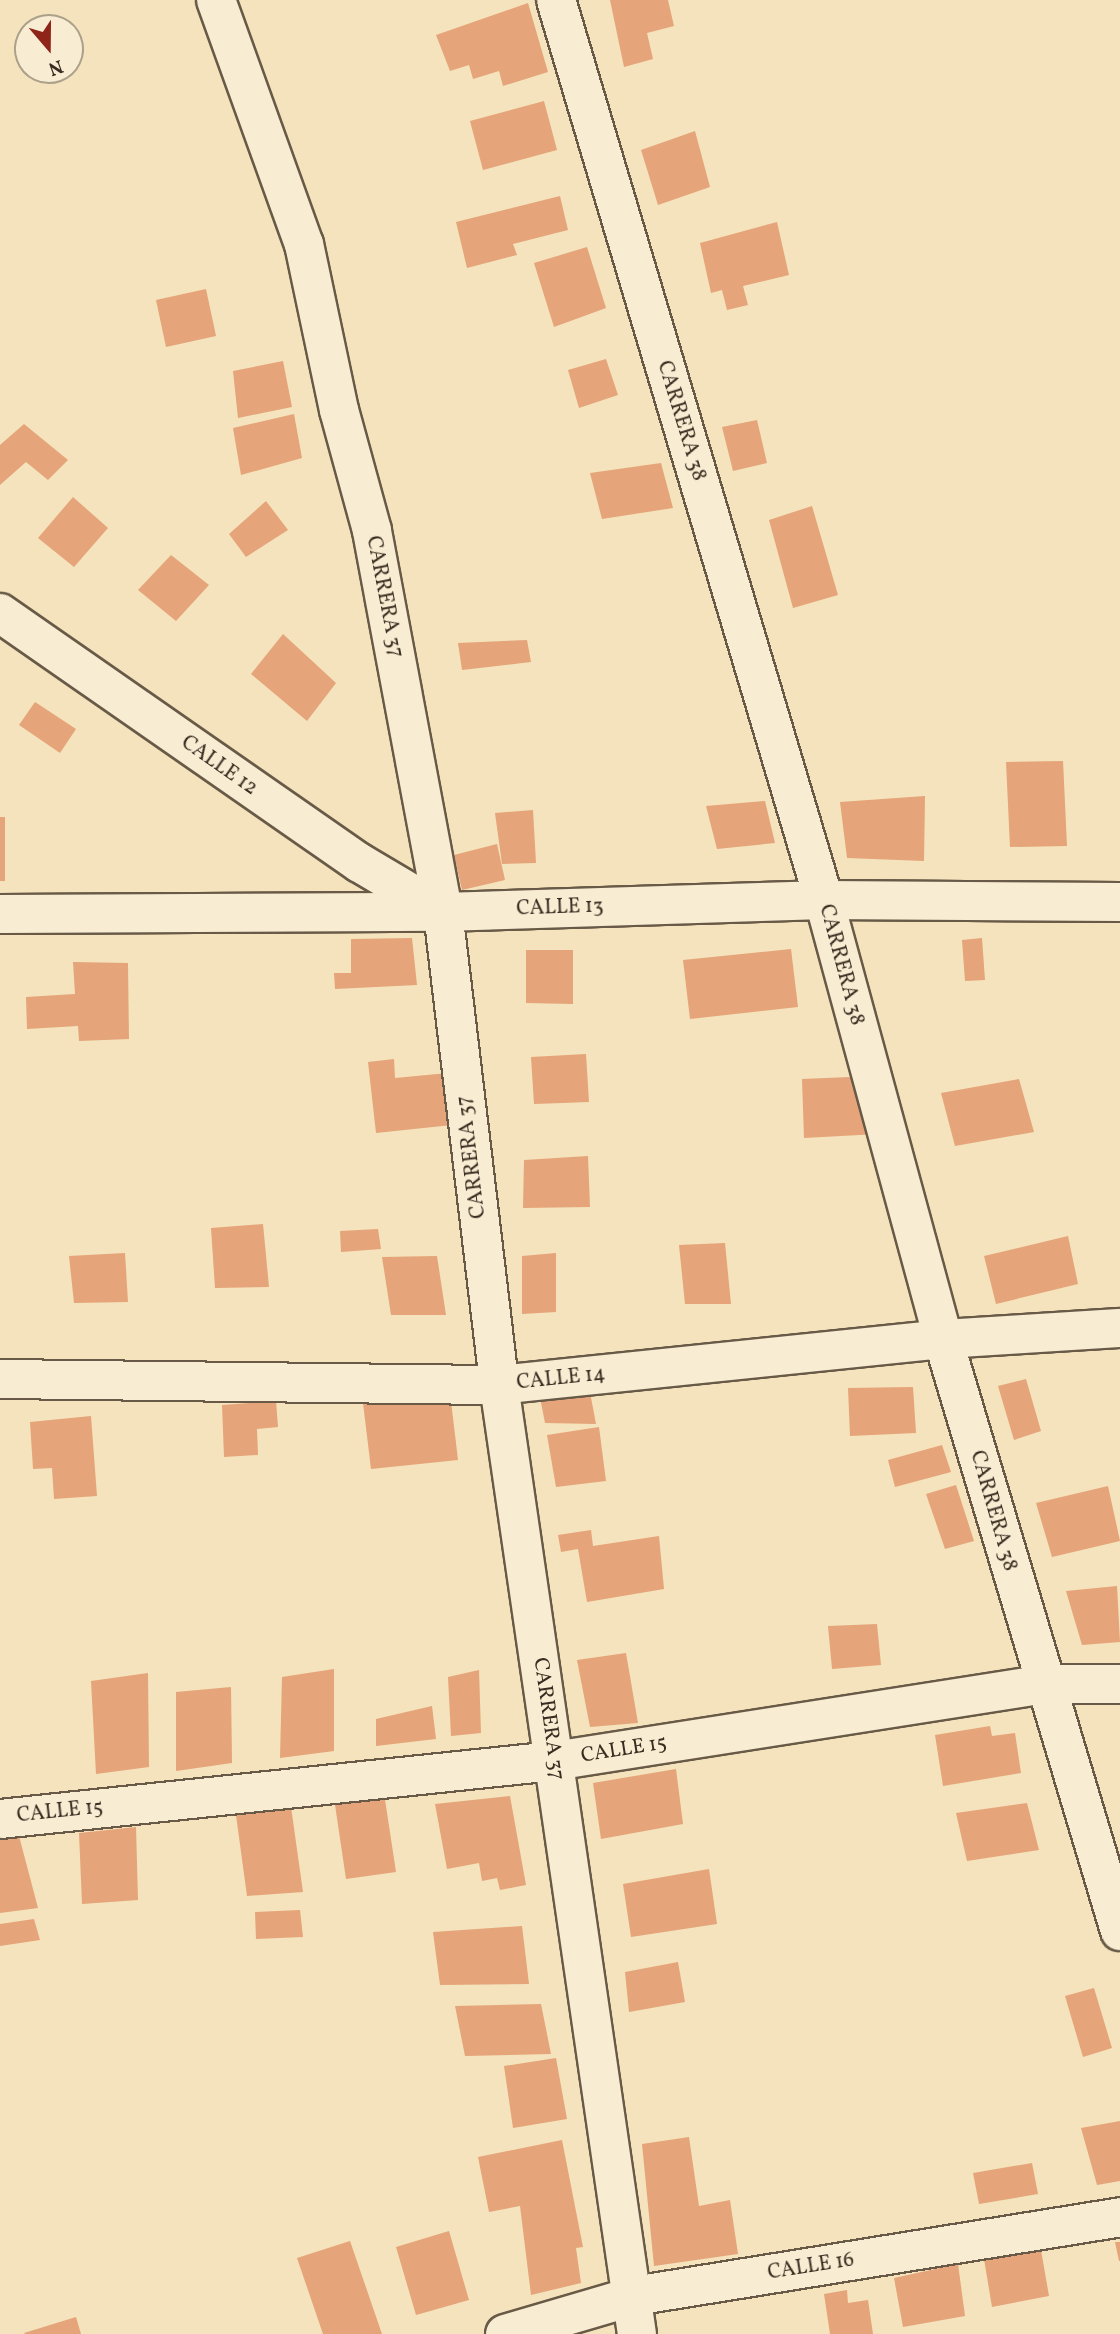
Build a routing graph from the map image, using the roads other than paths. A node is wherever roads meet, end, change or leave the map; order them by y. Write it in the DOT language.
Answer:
graph roads {
  1 [pos="216,0"];
  2 [pos="556,0"];
  3 [pos="0,613"];
  4 [pos="824,900"];
  5 [pos="1120,902"];
  6 [pos="443,912"];
  7 [pos="0,914"];
  8 [pos="1120,1328"];
  9 [pos="943,1339"];
  10 [pos="0,1379"];
  11 [pos="499,1385"];
  12 [pos="1044,1684"];
  13 [pos="1120,1684"];
  14 [pos="554,1761"];
  15 [pos="0,1819"];
  16 [pos="1120,1931"];
  17 [pos="1120,2217"];
  18 [pos="634,2296"];
  19 [pos="505,2334"];
  20 [pos="637,2334"];
  1 -- 6 [label="street, CARRERA 37"];
  2 -- 4 [label="street, CARRERA 38"];
  3 -- 6 [label="street, CALLE 12"];
  4 -- 5 [label="street, CALLE 13"];
  4 -- 6 [label="street, CALLE 13"];
  4 -- 9 [label="street, CARRERA 38"];
  6 -- 7 [label="street, CALLE 13"];
  6 -- 11 [label="street, CARRERA 37"];
  8 -- 9 [label="street, CALLE 14"];
  9 -- 11 [label="street, CALLE 14"];
  9 -- 12 [label="street, CARRERA 38"];
  10 -- 11 [label="street, CALLE 14"];
  11 -- 14 [label="street, CARRERA 37"];
  12 -- 13 [label="street, CALLE 15"];
  12 -- 14 [label="street, CALLE 15"];
  12 -- 16 [label="street, CARRERA 38"];
  14 -- 15 [label="street, CALLE 15"];
  14 -- 18 [label="street, CARRERA 37"];
  17 -- 18 [label="street, CALLE 16"];
  18 -- 19 [label="street, CALLE 16"];
  18 -- 20 [label="street, CARRERA 37"];
}
